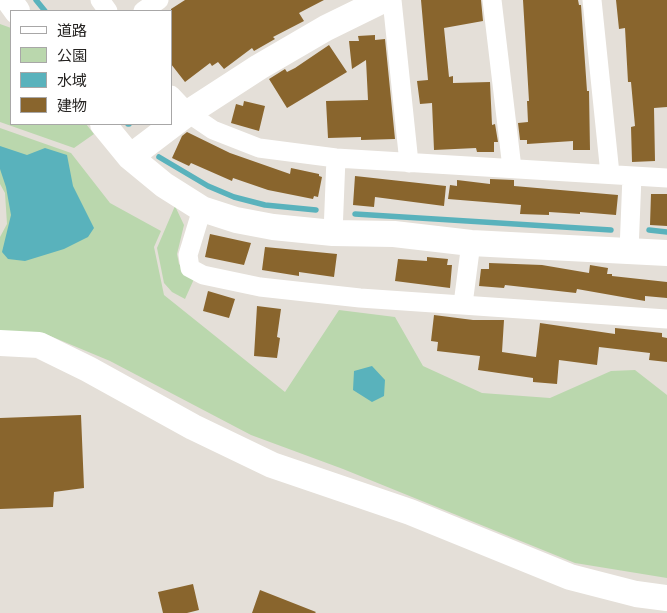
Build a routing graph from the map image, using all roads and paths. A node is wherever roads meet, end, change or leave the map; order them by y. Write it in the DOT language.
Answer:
graph roads {
  1 [pos="159,0"];
  2 [pos="383,0"];
  3 [pos="392,0"];
  4 [pos="492,0"];
  5 [pos="592,0"];
  6 [pos="144,10"];
  7 [pos="180,104"];
  8 [pos="104,125"];
  9 [pos="161,125"];
  10 [pos="130,158"];
  11 [pos="336,158"];
  12 [pos="409,163"];
  13 [pos="512,168"];
  14 [pos="610,174"];
  15 [pos="632,176"];
  16 [pos="667,178"];
  17 [pos="202,209"];
  18 [pos="333,233"];
  19 [pos="471,243"];
  20 [pos="629,250"];
  21 [pos="667,253"];
  22 [pos="463,304"];
  23 [pos="667,319"];
  24 [pos="0,343"];
  25 [pos="667,598"];
  1 -- 6 [label="street"];
  2 -- 7 [label="street"];
  3 -- 12 [label="street"];
  4 -- 13 [label="street"];
  5 -- 14 [label="street"];
  7 -- 11 [label="street"];
  8 -- 10 [label="street"];
  9 -- 10 [label="street"];
  10 -- 17 [label="street"];
  11 -- 12 [label="street"];
  11 -- 18 [label="street"];
  12 -- 13 [label="street"];
  13 -- 14 [label="street"];
  14 -- 15 [label="street"];
  15 -- 16 [label="street"];
  15 -- 20 [label="street"];
  17 -- 18 [label="street"];
  17 -- 22 [label="street"];
  18 -- 19 [label="street"];
  19 -- 20 [label="street"];
  19 -- 22 [label="street"];
  20 -- 21 [label="street"];
  22 -- 23 [label="street"];
  24 -- 25 [label="street"];
}
